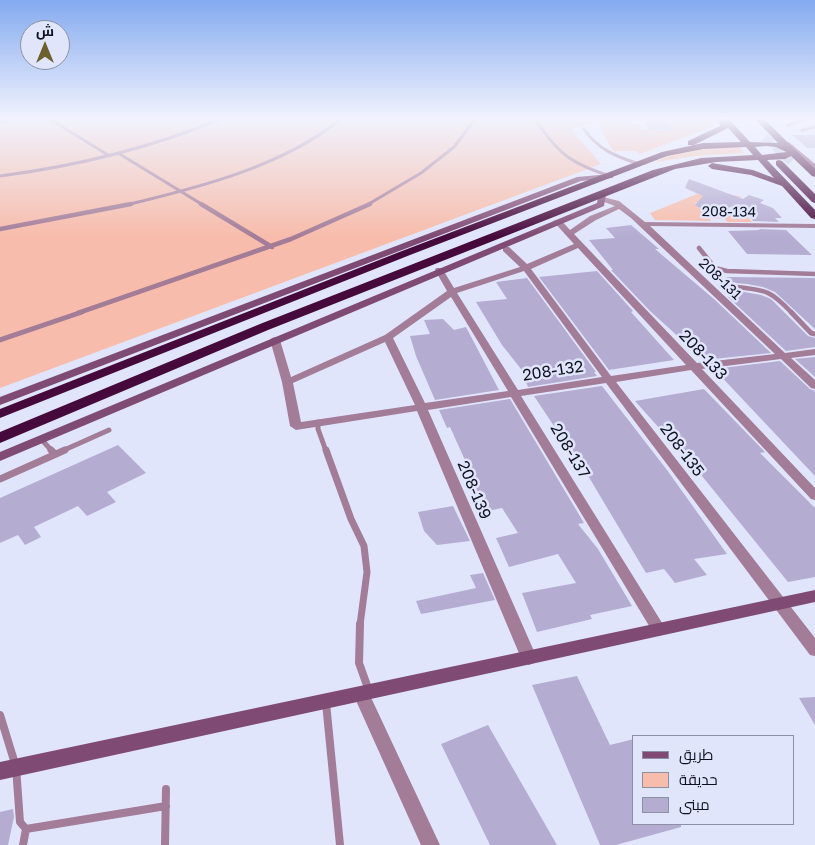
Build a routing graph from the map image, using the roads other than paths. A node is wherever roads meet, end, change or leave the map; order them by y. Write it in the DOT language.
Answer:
graph roads {
  1 [pos="97,157"];
  2 [pos="125,157"];
  3 [pos="276,157"];
  4 [pos="440,157"];
  5 [pos="565,157"];
  6 [pos="623,157"];
  7 [pos="656,157"];
  8 [pos="709,157"];
  9 [pos="761,157"];
  10 [pos="773,157"];
  11 [pos="784,157"];
  12 [pos="798,157"];
  13 [pos="804,157"];
  14 [pos="778,160"];
  15 [pos="793,163"];
  16 [pos="639,164"];
  17 [pos="815,168"];
  18 [pos="656,172"];
  19 [pos="815,174"];
  20 [pos="0,176"];
  21 [pos="610,176"];
  22 [pos="815,185"];
  23 [pos="786,186"];
  24 [pos="179,190"];
  25 [pos="602,196"];
  26 [pos="815,200"];
  27 [pos="620,206"];
  28 [pos="815,216"];
  29 [pos="558,221"];
  30 [pos="642,224"];
  31 [pos="815,226"];
  32 [pos="0,229"];
  33 [pos="570,233"];
  34 [pos="580,244"];
  35 [pos="272,247"];
  36 [pos="699,248"];
  37 [pos="506,249"];
  38 [pos="526,268"];
  39 [pos="440,270"];
  40 [pos="815,274"];
  41 [pos="736,287"];
  42 [pos="452,291"];
  43 [pos="247,316"];
  44 [pos="264,327"];
  45 [pos="202,334"];
  46 [pos="815,334"];
  47 [pos="388,337"];
  48 [pos="0,340"];
  49 [pos="275,340"];
  50 [pos="218,346"];
  51 [pos="815,352"];
  52 [pos="780,355"];
  53 [pos="693,367"];
  54 [pos="608,379"];
  55 [pos="287,382"];
  56 [pos="815,386"];
  57 [pos="516,393"];
  58 [pos="0,401"];
  59 [pos="421,407"];
  60 [pos="0,414"];
  61 [pos="318,422"];
  62 [pos="109,430"];
  63 [pos="0,438"];
  64 [pos="41,439"];
  65 [pos="55,454"];
  66 [pos="0,457"];
  67 [pos="0,479"];
  68 [pos="815,496"];
  69 [pos="815,596"];
  70 [pos="780,604"];
  71 [pos="659,630"];
  72 [pos="815,650"];
  73 [pos="529,658"];
  74 [pos="365,693"];
  75 [pos="326,701"];
  76 [pos="0,715"];
  77 [pos="8,769"];
  78 [pos="166,788"];
  79 [pos="166,806"];
  80 [pos="26,829"];
  81 [pos="23,845"];
  82 [pos="165,845"];
  83 [pos="340,845"];
  84 [pos="431,845"];
  1 -- 20 [label="lane"];
  2 -- 24 [label="lane"];
  3 -- 24 [label="lane"];
  4 -- 35 [label="lane"];
  5 -- 21 [label="lane"];
  6 -- 16 [label="lane"];
  7 -- 16 [label="highway"];
  8 -- 18 [label="highway"];
  9 -- 23 [label="highway"];
  10 -- 14 [label="highway"];
  11 -- 14 [label="highway"];
  12 -- 19 [label="highway"];
  13 -- 17 [label="street"];
  14 -- 26 [label="highway"];
  15 -- 22 [label="highway"];
  16 -- 21 [label="highway"];
  18 -- 23 [label="highway"];
  18 -- 25 [label="highway"];
  21 -- 43 [label="highway"];
  21 -- 58 [label="street"];
  23 -- 28 [label="highway"];
  24 -- 32 [label="lane"];
  24 -- 35 [label="lane"];
  25 -- 27 [label="street, 208-131"];
  25 -- 29 [label="street"];
  25 -- 44 [label="highway"];
  27 -- 30 [label="street, 208-131"];
  27 -- 33 [label="street"];
  29 -- 33 [label="street, 208-133"];
  29 -- 39 [label="street"];
  30 -- 31 [label="street, 208-134"];
  30 -- 52 [label="street, 208-131"];
  33 -- 34 [label="street, 208-133"];
  34 -- 38 [label="street"];
  34 -- 53 [label="street, 208-133"];
  35 -- 48 [label="lane"];
  36 -- 40 [label="lane"];
  37 -- 38 [label="street, 208-135"];
  38 -- 42 [label="street"];
  38 -- 54 [label="street, 208-135"];
  39 -- 42 [label="street, 208-137"];
  39 -- 49 [label="street"];
  41 -- 46 [label="lane"];
  42 -- 47 [label="street"];
  42 -- 57 [label="street, 208-137"];
  43 -- 44 [label="highway"];
  43 -- 45 [label="highway"];
  44 -- 50 [label="highway"];
  45 -- 50 [label="highway"];
  45 -- 60 [label="highway"];
  47 -- 55 [label="street"];
  47 -- 59 [label="street, 208-139"];
  49 -- 55 [label="street"];
  49 -- 64 [label="street"];
  50 -- 63 [label="highway"];
  51 -- 52 [label="street, 208-132"];
  52 -- 53 [label="street, 208-132"];
  52 -- 56 [label="street, 208-131"];
  53 -- 54 [label="street, 208-132"];
  53 -- 68 [label="street, 208-133"];
  54 -- 57 [label="street, 208-132"];
  54 -- 70 [label="street, 208-135"];
  55 -- 61 [label="street, 208-132"];
  57 -- 59 [label="street, 208-132"];
  57 -- 71 [label="street, 208-137"];
  59 -- 61 [label="street, 208-132"];
  59 -- 73 [label="street, 208-139"];
  61 -- 74 [label="lane"];
  62 -- 65 [label="lane"];
  64 -- 65 [label="lane"];
  64 -- 66 [label="street"];
  65 -- 67 [label="lane"];
  69 -- 70 [label="street"];
  70 -- 71 [label="street"];
  70 -- 72 [label="street, 208-135"];
  71 -- 73 [label="street"];
  73 -- 74 [label="street"];
  74 -- 75 [label="street"];
  74 -- 84 [label="street"];
  75 -- 77 [label="street"];
  75 -- 83 [label="lane"];
  76 -- 77 [label="lane"];
  77 -- 80 [label="lane"];
  78 -- 79 [label="lane"];
  79 -- 80 [label="lane"];
  79 -- 82 [label="lane"];
  80 -- 81 [label="lane"];
}
